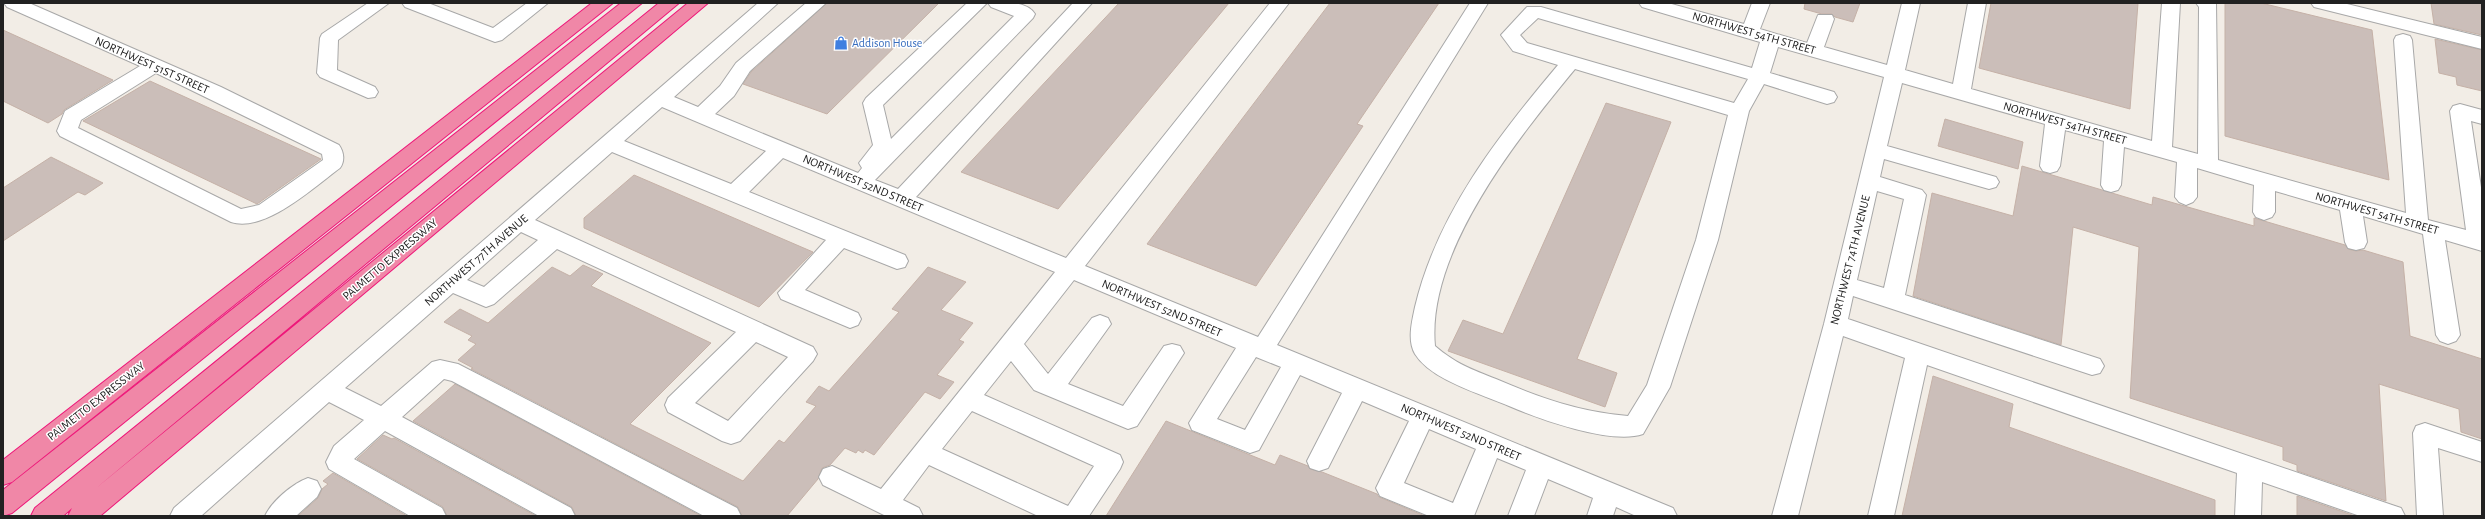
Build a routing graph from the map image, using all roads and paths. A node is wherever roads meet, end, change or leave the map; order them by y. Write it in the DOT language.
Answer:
graph roads {
  1 [pos="13,3"];
  2 [pos="380,3"];
  3 [pos="539,3"];
  4 [pos="604,3"];
  5 [pos="633,3"];
  6 [pos="670,3"];
  7 [pos="699,3"];
  8 [pos="769,3"];
  9 [pos="817,3"];
  10 [pos="978,3"];
  11 [pos="997,3"];
  12 [pos="1083,3"];
  13 [pos="1280,3"];
  14 [pos="1479,3"];
  15 [pos="1648,3"];
  16 [pos="1762,3"];
  17 [pos="1911,3"];
  18 [pos="1976,3"];
  19 [pos="2171,3"];
  20 [pos="2205,3"];
  21 [pos="2320,3"];
  22 [pos="418,4"];
  23 [pos="1690,9"];
  24 [pos="1826,18"];
  25 [pos="1750,32"];
  26 [pos="1771,38"];
  27 [pos="2402,40"];
  28 [pos="2482,44"];
  29 [pos="1814,50"];
  30 [pos="1571,62"];
  31 [pos="154,66"];
  32 [pos="1894,73"];
  33 [pos="1759,76"];
  34 [pos="368,92"];
  35 [pos="1961,92"];
  36 [pos="1827,97"];
  37 [pos="660,99"];
  38 [pos="1739,111"];
  39 [pos="701,116"];
  40 [pos="2482,117"];
  41 [pos="2056,120"];
  42 [pos="2115,137"];
  43 [pos="610,143"];
  44 [pos="780,149"];
  45 [pos="1876,150"];
  46 [pos="2162,151"];
  47 [pos="2187,158"];
  48 [pos="2208,164"];
  49 [pos="2050,166"];
  50 [pos="2264,180"];
  51 [pos="858,181"];
  52 [pos="1869,181"];
  53 [pos="1989,182"];
  54 [pos="2111,185"];
  55 [pos="734,194"];
  56 [pos="2186,197"];
  57 [pos="900,199"];
  58 [pos="2350,205"];
  59 [pos="2264,212"];
  60 [pos="519,222"];
  61 [pos="2426,227"];
  62 [pos="555,238"];
  63 [pos="841,238"];
  64 [pos="2356,242"];
  65 [pos="2480,242"];
  66 [pos="897,261"];
  67 [pos="1068,269"];
  68 [pos="451,282"];
  69 [pos="1844,284"];
  70 [pos="1892,302"];
  71 [pos="850,319"];
  72 [pos="1100,324"];
  73 [pos="1835,324"];
  74 [pos="753,330"];
  75 [pos="2448,335"];
  76 [pos="1010,343"];
  77 [pos="1257,347"];
  78 [pos="1172,353"];
  79 [pos="1918,353"];
  80 [pos="1295,363"];
  81 [pos="2092,366"];
  82 [pos="1052,387"];
  83 [pos="1357,388"];
  84 [pos="326,390"];
  85 [pos="967,398"];
  86 [pos="1423,416"];
  87 [pos="384,419"];
  88 [pos="1490,444"];
  89 [pos="925,452"];
  90 [pos="2482,452"];
  91 [pos="1319,461"];
  92 [pos="1541,465"];
  93 [pos="2250,467"];
  94 [pos="3,474"];
  95 [pos="832,477"];
  96 [pos="308,489"];
  97 [pos="1608,493"];
  98 [pos="885,503"];
  99 [pos="3,505"];
  100 [pos="44,516"];
  101 [pos="82,516"];
  102 [pos="183,516"];
  103 [pos="278,516"];
  104 [pos="433,516"];
  105 [pos="562,516"];
  106 [pos="728,516"];
  107 [pos="910,516"];
  108 [pos="1064,516"];
  109 [pos="1075,516"];
  110 [pos="1457,516"];
  111 [pos="1461,516"];
  112 [pos="1521,516"];
  113 [pos="1600,516"];
  114 [pos="1664,516"];
  115 [pos="1785,516"];
  116 [pos="1881,516"];
  117 [pos="2248,516"];
  118 [pos="2392,516"];
  119 [pos="2430,516"];
  1 -- 31 [label="street, NORTHWEST 51ST STREET"];
  2 -- 34 [label="street"];
  3 -- 22 [label="street"];
  4 -- 94 [label="highway, PALMETTO EXPRESSWAY"];
  5 -- 99 [label="highway"];
  6 -- 100 [label="highway"];
  7 -- 101 [label="highway, PALMETTO EXPRESSWAY"];
  8 -- 37 [label="street, NORTHWEST 77TH AVENUE"];
  9 -- 39 [label="street"];
  10 -- 51 [label="street"];
  11 -- 51 [label="street"];
  12 -- 57 [label="street"];
  13 -- 67 [label="street"];
  14 -- 77 [label="street"];
  15 -- 23 [label="street, NORTHWEST 54TH STREET"];
  16 -- 25 [label="street"];
  17 -- 32 [label="street, NORTHWEST 74TH AVENUE"];
  18 -- 35 [label="street"];
  19 -- 46 [label="street"];
  20 -- 48 [label="street"];
  21 -- 28 [label="street"];
  23 -- 25 [label="street, NORTHWEST 54TH STREET"];
  24 -- 29 [label="street"];
  25 -- 26 [label="street, NORTHWEST 54TH STREET"];
  26 -- 29 [label="street, NORTHWEST 54TH STREET"];
  26 -- 33 [label="street"];
  27 -- 61 [label="street"];
  29 -- 32 [label="street, NORTHWEST 54TH STREET"];
  30 -- 33 [label="street"];
  30 -- 38 [label="street"];
  30 -- 38 [label="street"];
  31 -- 31 [label="street, NORTHWEST 51ST STREET"];
  32 -- 35 [label="street, NORTHWEST 54TH STREET"];
  32 -- 45 [label="street, NORTHWEST 74TH AVENUE"];
  33 -- 36 [label="street"];
  33 -- 38 [label="street"];
  35 -- 41 [label="street, NORTHWEST 54TH STREET"];
  37 -- 39 [label="street, NORTHWEST 52ND STREET"];
  37 -- 43 [label="street, NORTHWEST 77TH AVENUE"];
  39 -- 44 [label="street, NORTHWEST 52ND STREET"];
  40 -- 65 [label="street"];
  41 -- 42 [label="street, NORTHWEST 54TH STREET"];
  41 -- 49 [label="street"];
  42 -- 46 [label="street, NORTHWEST 54TH STREET"];
  42 -- 54 [label="street"];
  43 -- 55 [label="street"];
  43 -- 60 [label="street, NORTHWEST 77TH AVENUE"];
  44 -- 51 [label="street, NORTHWEST 52ND STREET"];
  44 -- 55 [label="street"];
  45 -- 52 [label="street, NORTHWEST 74TH AVENUE"];
  45 -- 53 [label="street"];
  46 -- 47 [label="street, NORTHWEST 54TH STREET"];
  47 -- 48 [label="street, NORTHWEST 54TH STREET"];
  47 -- 56 [label="street"];
  48 -- 50 [label="street, NORTHWEST 54TH STREET"];
  50 -- 58 [label="street, NORTHWEST 54TH STREET"];
  50 -- 59 [label="street"];
  51 -- 57 [label="street, NORTHWEST 52ND STREET"];
  52 -- 69 [label="street, NORTHWEST 74TH AVENUE"];
  52 -- 70 [label="street"];
  55 -- 63 [label="street"];
  57 -- 67 [label="street, NORTHWEST 52ND STREET"];
  58 -- 61 [label="street, NORTHWEST 54TH STREET"];
  58 -- 64 [label="street"];
  60 -- 62 [label="street"];
  60 -- 68 [label="street, NORTHWEST 77TH AVENUE"];
  61 -- 65 [label="street, NORTHWEST 54TH STREET"];
  61 -- 75 [label="street"];
  62 -- 68 [label="street"];
  62 -- 74 [label="street"];
  63 -- 66 [label="street"];
  63 -- 71 [label="street"];
  67 -- 76 [label="street"];
  67 -- 77 [label="street, NORTHWEST 52ND STREET"];
  68 -- 84 [label="street, NORTHWEST 77TH AVENUE"];
  69 -- 70 [label="street"];
  69 -- 73 [label="street, NORTHWEST 74TH AVENUE"];
  70 -- 81 [label="street"];
  72 -- 82 [label="street"];
  73 -- 79 [label="street"];
  73 -- 115 [label="street, NORTHWEST 74TH AVENUE"];
  74 -- 74 [label="street"];
  76 -- 82 [label="street"];
  76 -- 85 [label="street"];
  77 -- 80 [label="street, NORTHWEST 52ND STREET"];
  77 -- 80 [label="street"];
  78 -- 82 [label="street"];
  79 -- 93 [label="street"];
  79 -- 116 [label="street"];
  80 -- 83 [label="street, NORTHWEST 52ND STREET"];
  83 -- 86 [label="street, NORTHWEST 52ND STREET"];
  83 -- 91 [label="street"];
  84 -- 87 [label="street"];
  84 -- 102 [label="street, NORTHWEST 77TH AVENUE"];
  85 -- 89 [label="street"];
  85 -- 109 [label="street"];
  86 -- 88 [label="street, NORTHWEST 52ND STREET"];
  86 -- 110 [label="street"];
  87 -- 104 [label="street"];
  87 -- 105 [label="street"];
  87 -- 106 [label="street"];
  88 -- 92 [label="street, NORTHWEST 52ND STREET"];
  88 -- 111 [label="street"];
  89 -- 98 [label="street"];
  89 -- 108 [label="street"];
  90 -- 119 [label="street"];
  92 -- 97 [label="street, NORTHWEST 52ND STREET"];
  92 -- 112 [label="street"];
  93 -- 117 [label="street"];
  93 -- 118 [label="street"];
  95 -- 98 [label="street"];
  96 -- 103 [label="street"];
  97 -- 113 [label="street"];
  97 -- 114 [label="street, NORTHWEST 52ND STREET"];
  98 -- 107 [label="street"];
}
